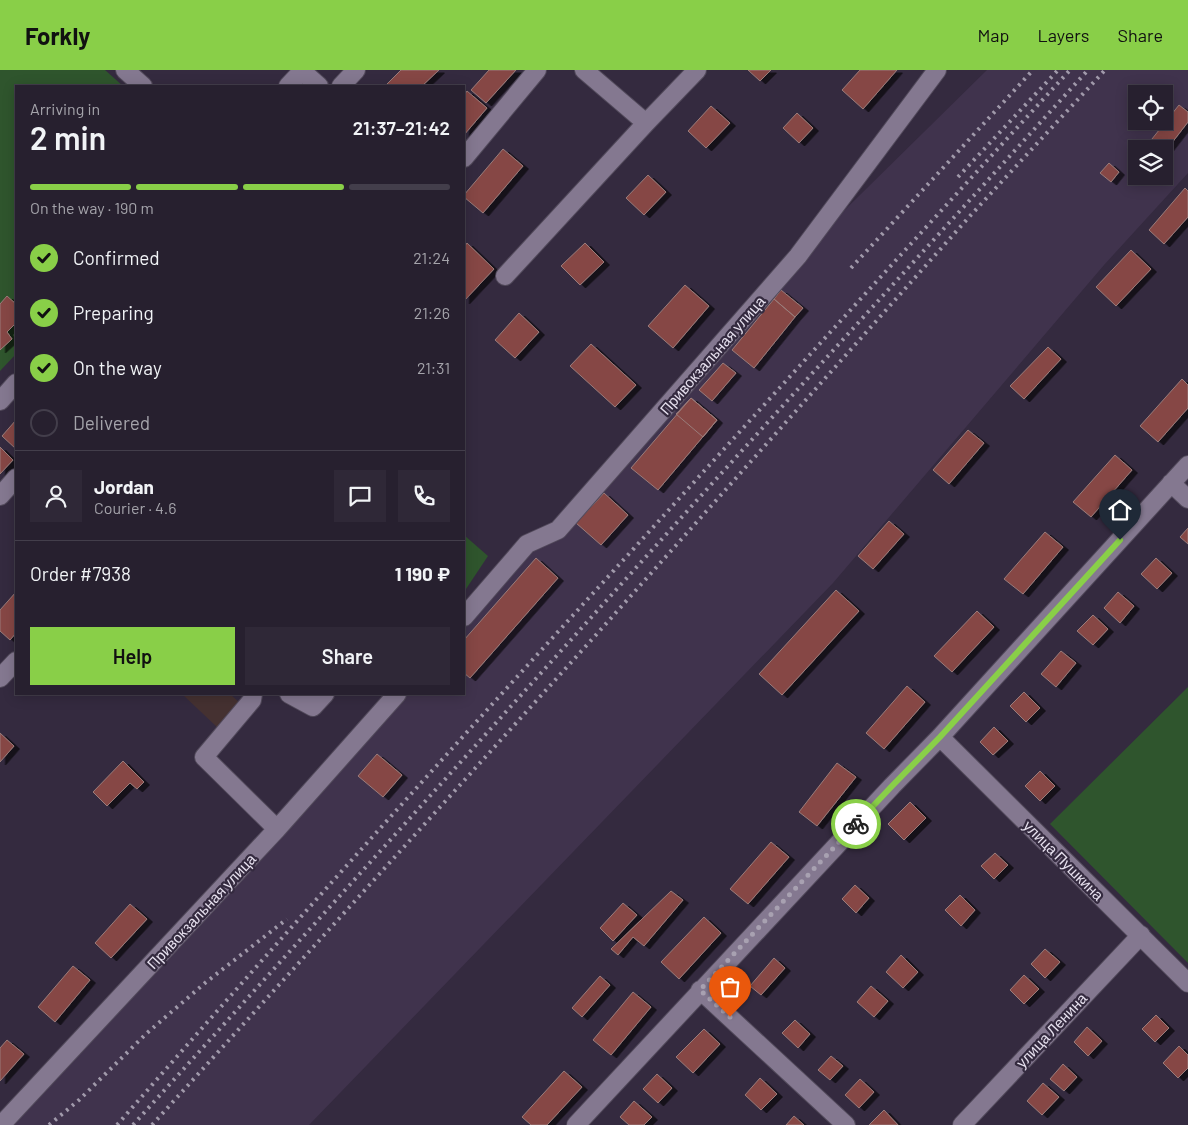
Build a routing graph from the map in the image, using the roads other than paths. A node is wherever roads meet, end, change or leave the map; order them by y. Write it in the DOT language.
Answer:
graph roads {
  1 [pos="125,70"];
  2 [pos="302,70"];
  3 [pos="356,70"];
  4 [pos="537,70"];
  5 [pos="584,70"];
  6 [pos="697,70"];
  7 [pos="936,70"];
  8 [pos="142,85"];
  9 [pos="289,85"];
  10 [pos="318,85"];
  11 [pos="342,85"];
  12 [pos="646,123"];
  13 [pos="465,157"];
  14 [pos="506,276"];
  15 [pos="15,384"];
  16 [pos="0,401"];
  17 [pos="1188,465"];
  18 [pos="15,479"];
  19 [pos="1171,483"];
  20 [pos="0,496"];
  21 [pos="1188,499"];
  22 [pos="465,616"];
  23 [pos="15,662"];
  24 [pos="0,678"];
  25 [pos="253,695"];
  26 [pos="292,695"];
  27 [pos="324,695"];
  28 [pos="396,695"];
  29 [pos="940,737"];
  30 [pos="277,829"];
  31 [pos="1141,935"];
  32 [pos="1188,983"];
  33 [pos="700,990"];
  34 [pos="2,1125"];
  35 [pos="576,1125"];
  36 [pos="846,1125"];
  37 [pos="962,1125"];
  1 -- 8 [label="street"];
  2 -- 9 [label="street"];
  2 -- 10 [label="street"];
  3 -- 11 [label="street"];
  4 -- 13 [label="street"];
  5 -- 12 [label="street"];
  6 -- 12 [label="street"];
  7 -- 22 [label="street, Привокзальная улица"];
  12 -- 14 [label="street"];
  15 -- 16 [label="street"];
  17 -- 19 [label="street"];
  18 -- 20 [label="street"];
  19 -- 21 [label="street"];
  19 -- 29 [label="street"];
  23 -- 24 [label="street"];
  25 -- 30 [label="street"];
  26 -- 27 [label="street"];
  28 -- 30 [label="street, Привокзальная улица"];
  29 -- 31 [label="street, улица Пушкина"];
  29 -- 33 [label="street"];
  30 -- 34 [label="street, Привокзальная улица"];
  31 -- 32 [label="street, улица Пушкина"];
  31 -- 37 [label="street, улица Ленина"];
  33 -- 35 [label="street"];
  33 -- 36 [label="street"];
}
